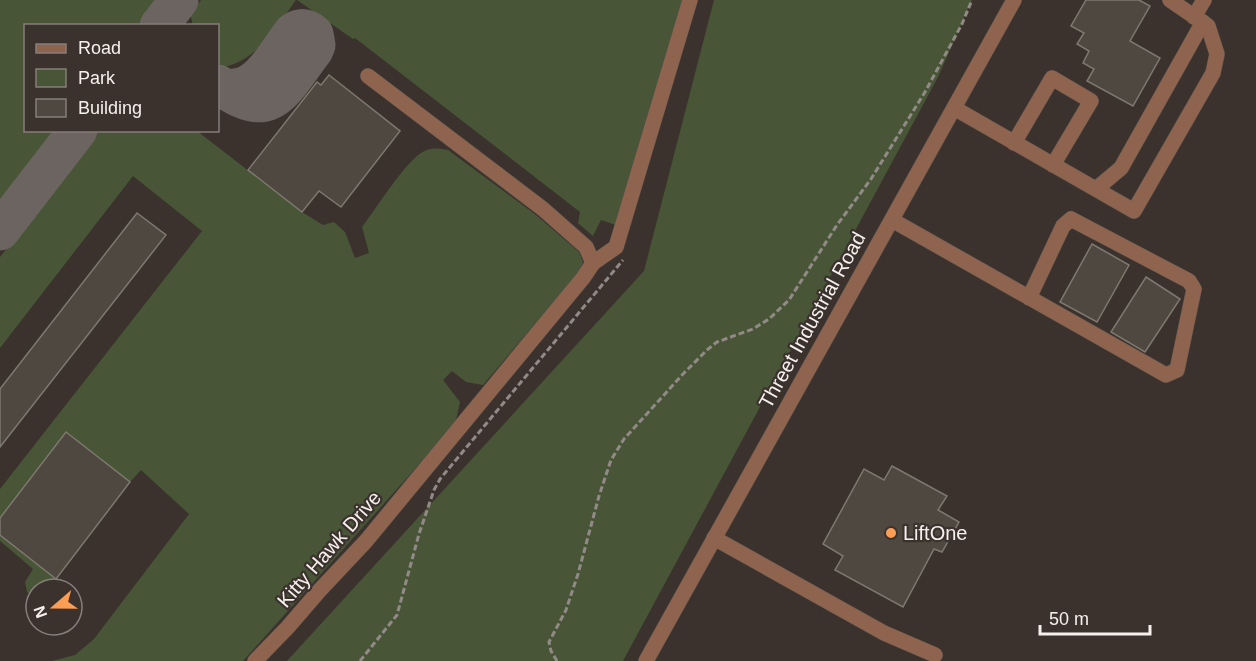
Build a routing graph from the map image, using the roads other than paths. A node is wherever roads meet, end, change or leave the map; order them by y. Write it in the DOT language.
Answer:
graph roads {
  1 [pos="690,0"];
  2 [pos="1014,0"];
  3 [pos="1170,0"];
  4 [pos="1204,0"];
  5 [pos="1198,19"];
  6 [pos="368,76"];
  7 [pos="954,108"];
  8 [pos="1014,142"];
  9 [pos="1053,165"];
  10 [pos="1096,189"];
  11 [pos="892,220"];
  12 [pos="593,263"];
  13 [pos="1029,298"];
  14 [pos="714,538"];
  15 [pos="934,655"];
  16 [pos="255,661"];
  17 [pos="646,661"];
  1 -- 12 [label="street, Kitty Hawk Drive"];
  2 -- 7 [label="street, Threet Industrial Road"];
  3 -- 5 [label="street"];
  4 -- 5 [label="street"];
  5 -- 10 [label="street"];
  5 -- 10 [label="street"];
  6 -- 12 [label="street"];
  7 -- 8 [label="street"];
  7 -- 11 [label="street, Threet Industrial Road"];
  8 -- 9 [label="street"];
  8 -- 9 [label="street"];
  9 -- 10 [label="street"];
  11 -- 13 [label="street"];
  11 -- 14 [label="street, Threet Industrial Road"];
  12 -- 16 [label="street, Kitty Hawk Drive"];
  13 -- 13 [label="street"];
  14 -- 15 [label="street"];
  14 -- 17 [label="street, Threet Industrial Road"];
}
